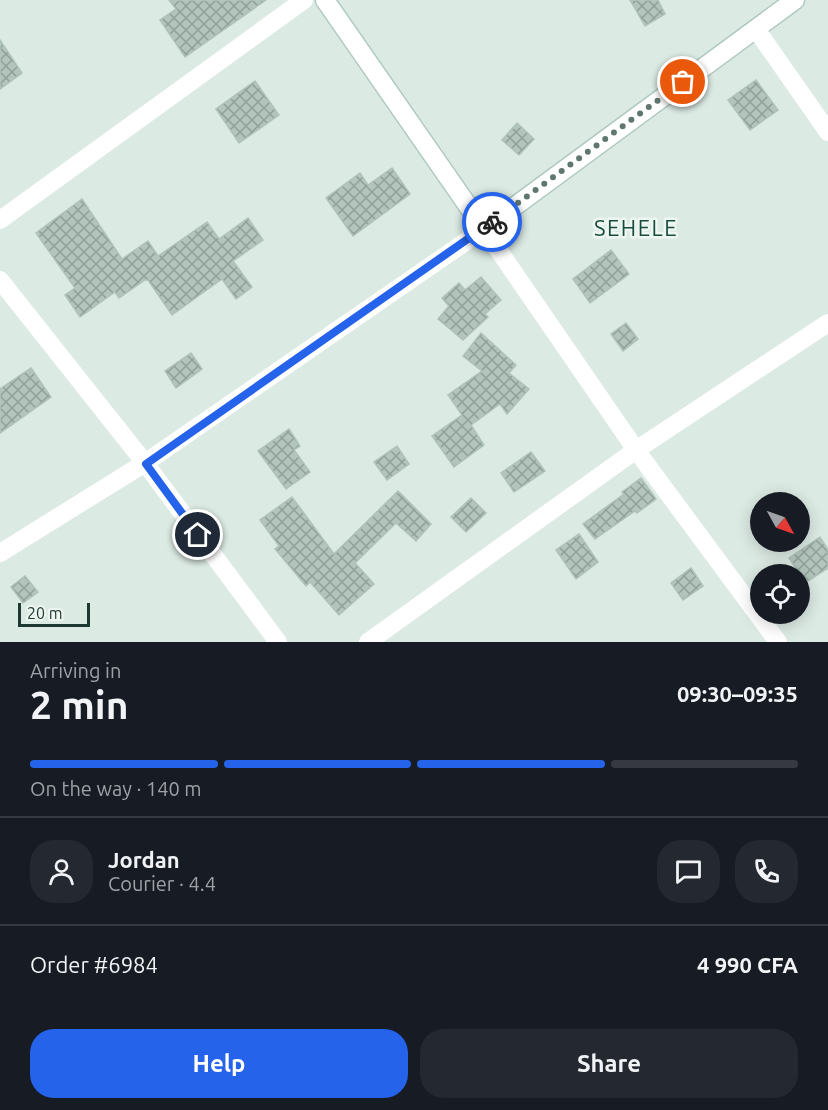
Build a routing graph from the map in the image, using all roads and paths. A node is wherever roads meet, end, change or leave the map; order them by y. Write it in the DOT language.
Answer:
graph roads {
  1 [pos="303,0"];
  2 [pos="325,0"];
  3 [pos="795,0"];
  4 [pos="756,29"];
  5 [pos="828,132"];
  6 [pos="0,220"];
  7 [pos="484,229"];
  8 [pos="0,280"];
  9 [pos="828,323"];
  10 [pos="636,450"];
  11 [pos="146,464"];
  12 [pos="0,553"];
  13 [pos="278,642"];
  14 [pos="368,642"];
  15 [pos="778,642"];
  1 -- 6 [label="street"];
  2 -- 7 [label="street"];
  3 -- 4 [label="street"];
  4 -- 5 [label="street"];
  4 -- 7 [label="street"];
  7 -- 10 [label="street"];
  7 -- 11 [label="street"];
  8 -- 11 [label="street"];
  9 -- 10 [label="street"];
  10 -- 14 [label="street"];
  10 -- 15 [label="street"];
  11 -- 12 [label="street"];
  11 -- 13 [label="street"];
}
